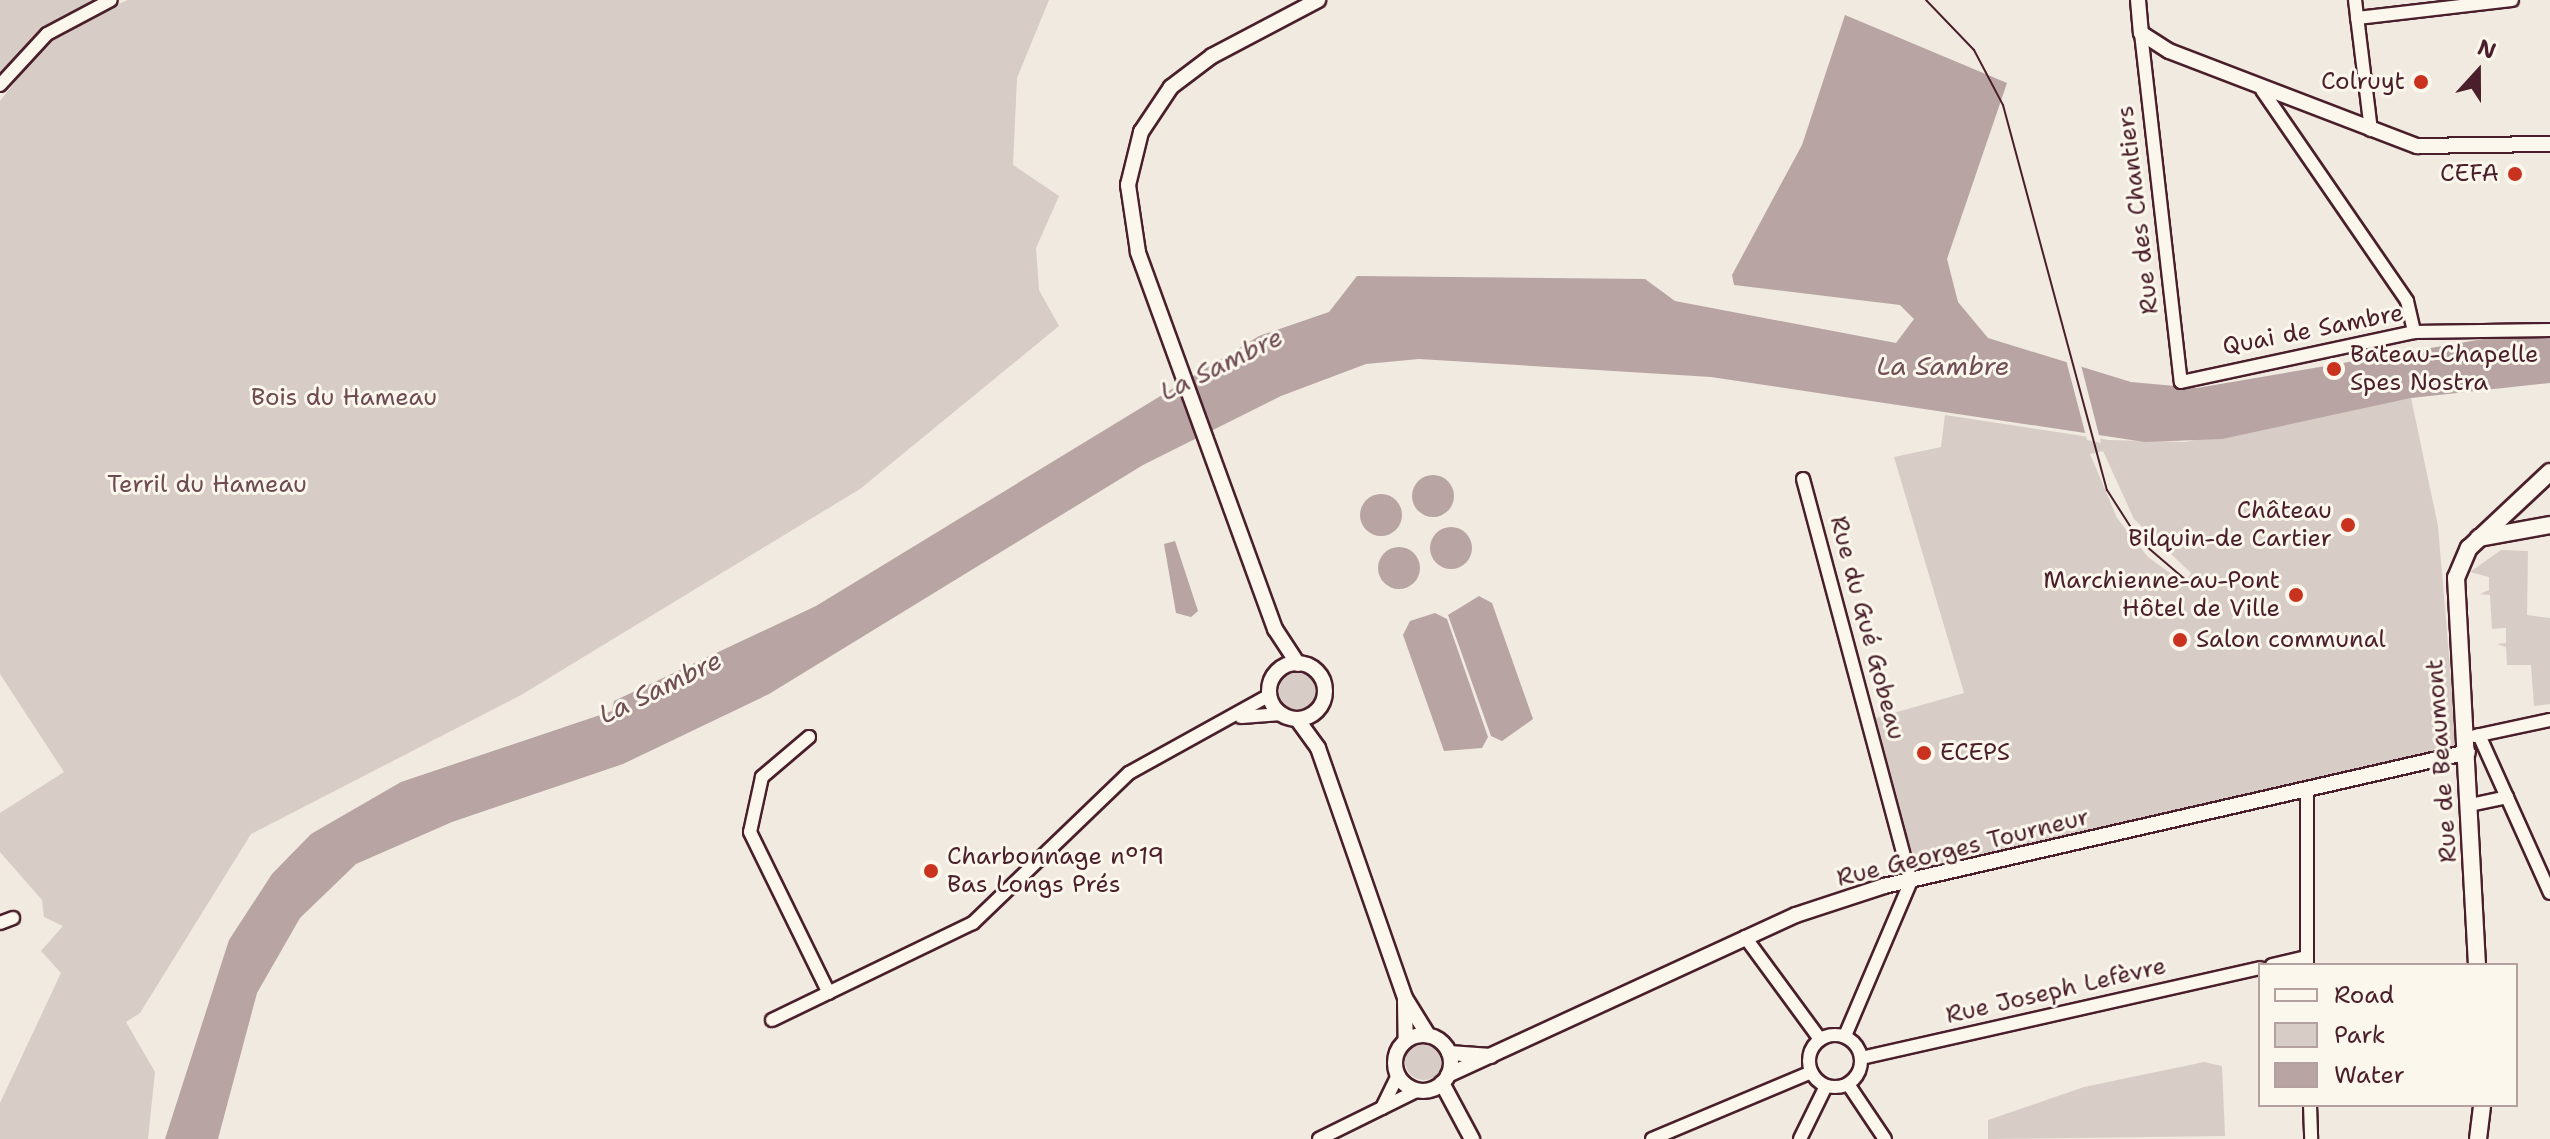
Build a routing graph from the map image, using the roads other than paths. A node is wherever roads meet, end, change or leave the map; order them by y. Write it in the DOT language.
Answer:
graph roads {
  1 [pos="111,0"];
  2 [pos="1318,0"];
  3 [pos="2138,0"];
  4 [pos="2355,0"];
  5 [pos="2512,0"];
  6 [pos="2357,18"];
  7 [pos="2141,33"];
  8 [pos="0,85"];
  9 [pos="2262,90"];
  10 [pos="2371,130"];
  11 [pos="2550,144"];
  12 [pos="2550,330"];
  13 [pos="2414,332"];
  14 [pos="2181,382"];
  15 [pos="2550,472"];
  16 [pos="1803,479"];
  17 [pos="2507,513"];
  18 [pos="2550,525"];
  19 [pos="2518,530"];
  20 [pos="2479,538"];
  21 [pos="1275,629"];
  22 [pos="1298,664"];
  23 [pos="1278,671"];
  24 [pos="1270,695"];
  25 [pos="1316,712"];
  26 [pos="1282,714"];
  27 [pos="1241,717"];
  28 [pos="1297,719"];
  29 [pos="2550,720"];
  30 [pos="809,737"];
  31 [pos="2471,742"];
  32 [pos="1318,748"];
  33 [pos="2307,789"];
  34 [pos="2507,797"];
  35 [pos="2470,805"];
  36 [pos="1911,881"];
  37 [pos="2550,893"];
  38 [pos="13,918"];
  39 [pos="0,923"];
  40 [pos="1745,937"];
  41 [pos="2307,961"];
  42 [pos="2477,963"];
  43 [pos="2258,968"];
  44 [pos="829,993"];
  45 [pos="1405,998"];
  46 [pos="772,1020"];
  47 [pos="1428,1035"];
  48 [pos="1845,1036"];
  49 [pos="1820,1039"];
  50 [pos="1406,1040"];
  51 [pos="1449,1053"];
  52 [pos="1491,1056"];
  53 [pos="1861,1058"];
  54 [pos="1811,1072"];
  55 [pos="1398,1075"];
  56 [pos="1445,1079"];
  57 [pos="1848,1084"];
  58 [pos="1826,1086"];
  59 [pos="1418,1090"];
  60 [pos="2310,1107"];
  61 [pos="2482,1107"];
  62 [pos="1382,1108"];
  63 [pos="1319,1139"];
  64 [pos="1472,1139"];
  65 [pos="1652,1139"];
  66 [pos="1800,1139"];
  67 [pos="1885,1139"];
  68 [pos="2311,1139"];
  69 [pos="2478,1139"];
  1 -- 8 [label="street"];
  2 -- 21 [label="street"];
  3 -- 7 [label="street"];
  4 -- 6 [label="street"];
  5 -- 6 [label="street"];
  6 -- 10 [label="street"];
  7 -- 9 [label="street"];
  7 -- 14 [label="street, Rue des Chantiers"];
  9 -- 10 [label="street"];
  9 -- 13 [label="street"];
  10 -- 11 [label="street"];
  12 -- 13 [label="street, Quai de Sambre"];
  13 -- 14 [label="street, Quai de Sambre"];
  15 -- 17 [label="main road"];
  16 -- 36 [label="street, Rue du Gué Gobeau"];
  17 -- 19 [label="main road"];
  17 -- 20 [label="main road"];
  18 -- 19 [label="main road"];
  19 -- 20 [label="main road"];
  20 -- 31 [label="main road, Rue de Beaumont"];
  21 -- 22 [label="street"];
  21 -- 23 [label="street"];
  22 -- 23 [label="street"];
  22 -- 25 [label="street"];
  23 -- 24 [label="street"];
  24 -- 26 [label="street"];
  24 -- 27 [label="street"];
  25 -- 28 [label="street"];
  25 -- 32 [label="street"];
  26 -- 27 [label="street"];
  26 -- 28 [label="street"];
  27 -- 44 [label="street"];
  28 -- 32 [label="street"];
  29 -- 31 [label="street"];
  30 -- 44 [label="street"];
  31 -- 33 [label="street, Rue Georges Tourneur"];
  31 -- 34 [label="street"];
  31 -- 35 [label="main road, Rue de Beaumont"];
  32 -- 45 [label="street"];
  33 -- 36 [label="street, Rue Georges Tourneur"];
  33 -- 41 [label="street"];
  34 -- 35 [label="street"];
  34 -- 37 [label="street"];
  35 -- 42 [label="main road, Rue de Beaumont"];
  36 -- 40 [label="street, Rue Georges Tourneur"];
  36 -- 48 [label="street"];
  38 -- 39 [label="street"];
  40 -- 49 [label="street"];
  40 -- 52 [label="street, Rue Georges Tourneur"];
  43 -- 53 [label="street, Rue Joseph Lefèvre"];
  44 -- 46 [label="street"];
  45 -- 47 [label="street"];
  45 -- 50 [label="street"];
  47 -- 50 [label="street"];
  47 -- 51 [label="street"];
  48 -- 49 [label="street"];
  48 -- 53 [label="street"];
  49 -- 54 [label="street"];
  50 -- 55 [label="street"];
  51 -- 52 [label="street, Rue Georges Tourneur"];
  51 -- 56 [label="street"];
  52 -- 56 [label="street, Rue Georges Tourneur"];
  53 -- 57 [label="street"];
  54 -- 58 [label="street"];
  54 -- 65 [label="street"];
  55 -- 59 [label="street"];
  55 -- 62 [label="street"];
  56 -- 59 [label="street"];
  56 -- 64 [label="street"];
  57 -- 58 [label="street"];
  57 -- 67 [label="street"];
  58 -- 66 [label="street"];
  59 -- 62 [label="street"];
  60 -- 68 [label="street"];
  61 -- 69 [label="main road"];
  62 -- 63 [label="street"];
}
